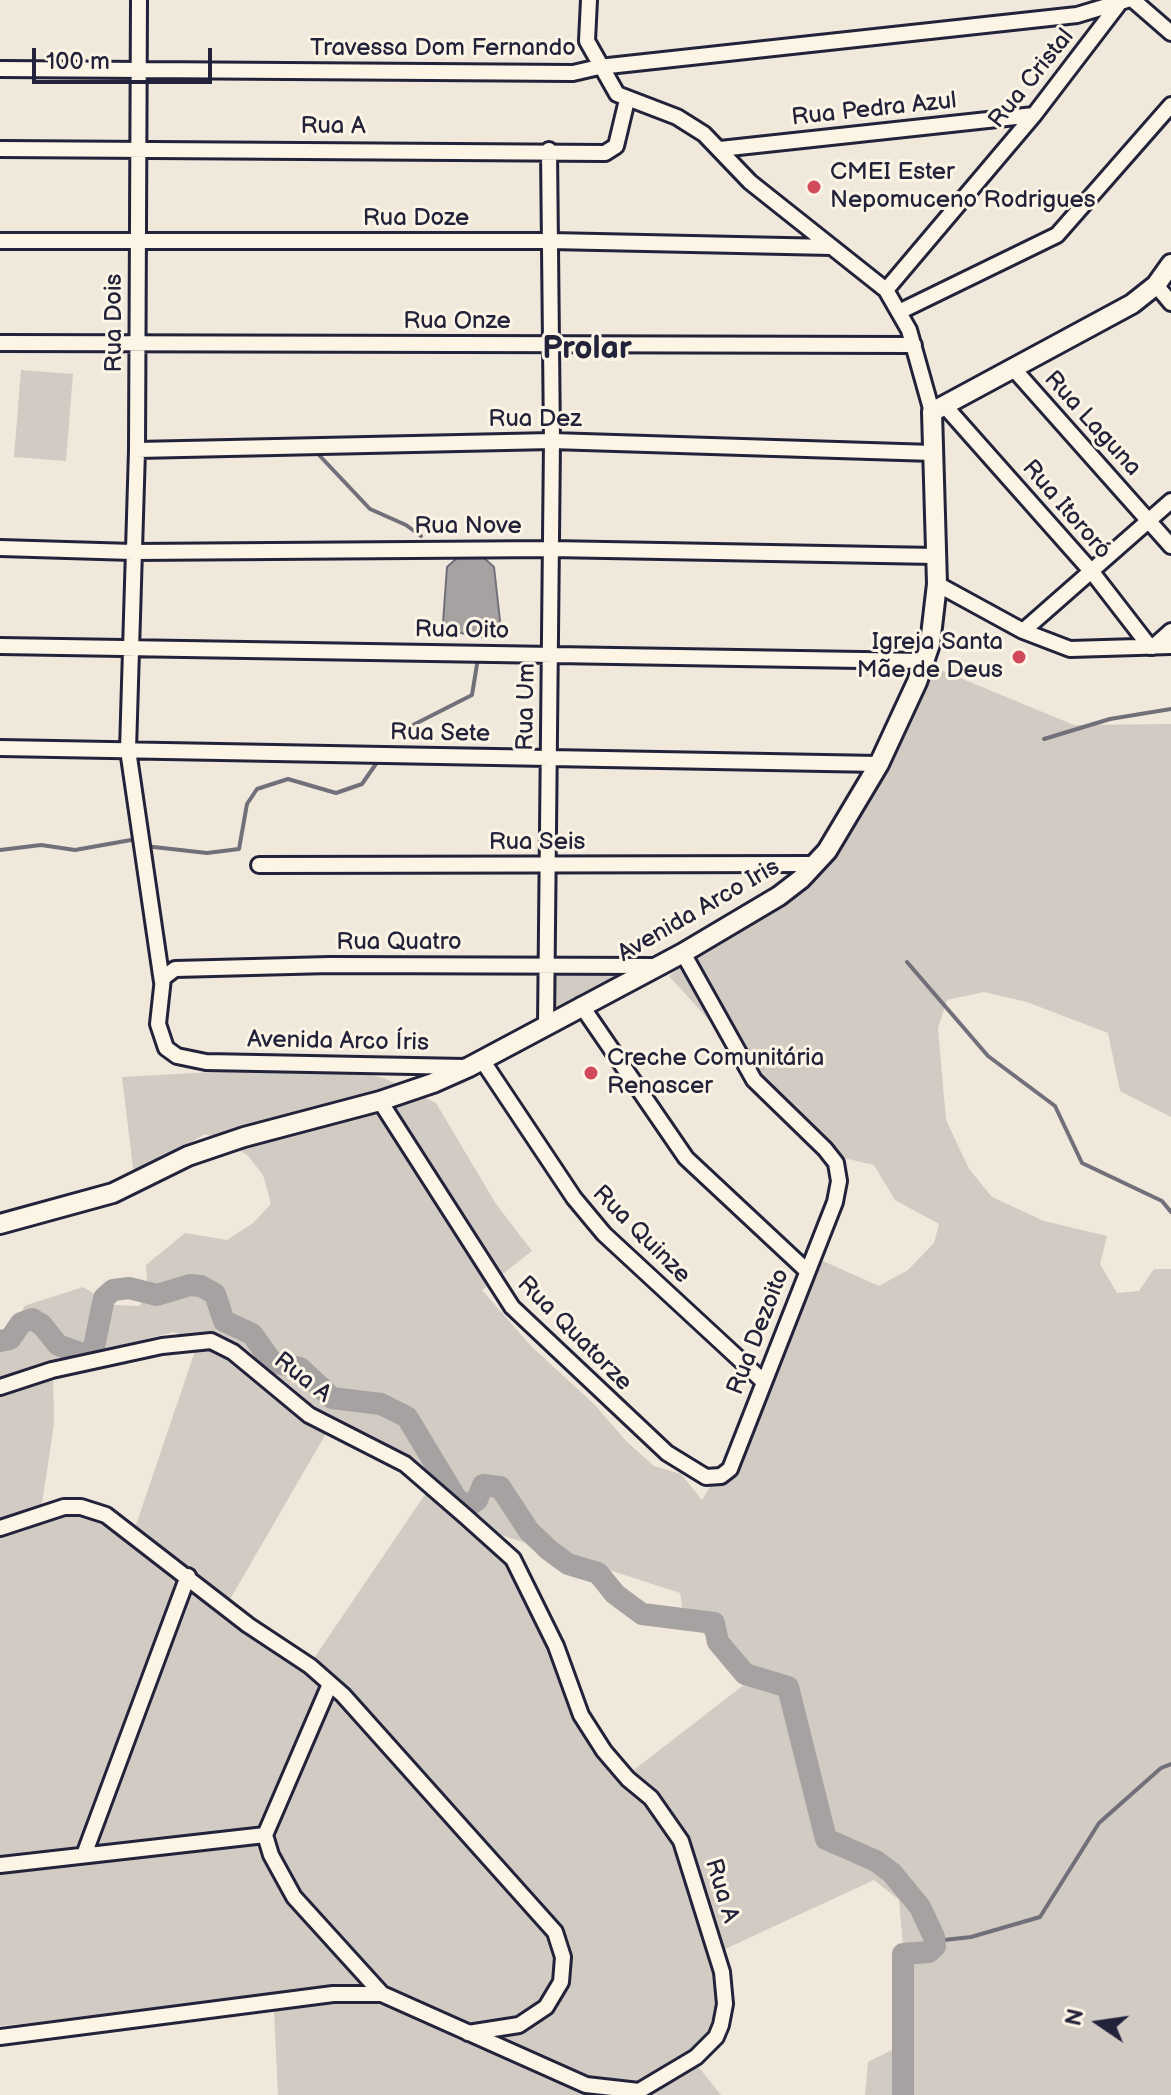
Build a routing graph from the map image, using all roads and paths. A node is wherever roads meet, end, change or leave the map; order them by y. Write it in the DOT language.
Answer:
graph roads {
  1 [pos="139,0"];
  2 [pos="589,0"];
  3 [pos="1126,2"];
  4 [pos="1171,33"];
  5 [pos="599,67"];
  6 [pos="0,69"];
  7 [pos="140,71"];
  8 [pos="627,100"];
  9 [pos="1171,105"];
  10 [pos="1034,115"];
  11 [pos="140,148"];
  12 [pos="0,149"];
  13 [pos="720,149"];
  14 [pos="549,150"];
  15 [pos="0,241"];
  16 [pos="137,241"];
  17 [pos="551,241"];
  18 [pos="832,247"];
  19 [pos="1171,264"];
  20 [pos="1156,285"];
  21 [pos="886,290"];
  22 [pos="1171,303"];
  23 [pos="901,311"];
  24 [pos="0,343"];
  25 [pos="137,344"];
  26 [pos="552,344"];
  27 [pos="914,345"];
  28 [pos="1012,367"];
  29 [pos="938,409"];
  30 [pos="552,441"];
  31 [pos="137,450"];
  32 [pos="933,453"];
  33 [pos="1171,501"];
  34 [pos="1149,521"];
  35 [pos="1171,546"];
  36 [pos="0,548"];
  37 [pos="551,549"];
  38 [pos="133,552"];
  39 [pos="936,556"];
  40 [pos="1092,572"];
  41 [pos="937,584"];
  42 [pos="1023,631"];
  43 [pos="1171,631"];
  44 [pos="0,646"];
  45 [pos="132,646"];
  46 [pos="1171,646"];
  47 [pos="1152,647"];
  48 [pos="549,655"];
  49 [pos="923,661"];
  50 [pos="0,748"];
  51 [pos="128,750"];
  52 [pos="548,757"];
  53 [pos="879,764"];
  54 [pos="816,864"];
  55 [pos="259,865"];
  56 [pos="547,865"];
  57 [pos="683,953"];
  58 [pos="546,966"];
  59 [pos="659,966"];
  60 [pos="162,982"];
  61 [pos="581,1005"];
  62 [pos="546,1025"];
  63 [pos="476,1064"];
  64 [pos="380,1101"];
  65 [pos="0,1224"];
  66 [pos="807,1271"];
  67 [pos="764,1382"];
  68 [pos="0,1387"];
  69 [pos="721,1476"];
  70 [pos="0,1528"];
  71 [pos="188,1576"];
  72 [pos="330,1684"];
  73 [pos="265,1835"];
  74 [pos="84,1855"];
  75 [pos="0,1865"];
  76 [pos="382,1994"];
  77 [pos="466,2033"];
  78 [pos="0,2037"];
  1 -- 7 [label="street, Rua Dois"];
  2 -- 5 [label="street"];
  3 -- 4 [label="street"];
  3 -- 5 [label="street, Travessa Dom Fernando"];
  3 -- 10 [label="street, Rua Cristal"];
  5 -- 7 [label="street, Travessa Dom Fernando"];
  5 -- 8 [label="street, Avenida Arco Iris"];
  6 -- 7 [label="street, Travessa Dom Fernando"];
  7 -- 11 [label="street, Rua Dois"];
  8 -- 13 [label="street, Avenida Arco Iris"];
  8 -- 14 [label="street, Rua A"];
  9 -- 23 [label="street"];
  10 -- 13 [label="street, Rua Pedra Azul"];
  10 -- 21 [label="street, Rua Cristal"];
  11 -- 12 [label="street, Rua A"];
  11 -- 14 [label="street, Rua A"];
  11 -- 16 [label="street, Rua Dois"];
  13 -- 18 [label="street, Avenida Arco Iris"];
  14 -- 17 [label="street, Rua Um"];
  15 -- 16 [label="street, Rua Doze"];
  16 -- 17 [label="street, Rua Doze"];
  16 -- 25 [label="street, Rua Dois"];
  17 -- 18 [label="street, Rua Doze"];
  17 -- 26 [label="street, Rua Um"];
  18 -- 21 [label="street, Avenida Arco Iris"];
  19 -- 20 [label="street"];
  20 -- 22 [label="street"];
  20 -- 28 [label="street"];
  21 -- 23 [label="street, Avenida Arco Iris"];
  23 -- 27 [label="street, Avenida Arco Iris"];
  24 -- 25 [label="street, Rua Onze"];
  25 -- 26 [label="street, Rua Onze"];
  25 -- 31 [label="street, Rua Dois"];
  26 -- 27 [label="street, Rua Onze"];
  26 -- 30 [label="street, Rua Um"];
  27 -- 29 [label="street, Avenida Arco Iris"];
  28 -- 29 [label="street"];
  28 -- 34 [label="street, Rua Laguna"];
  29 -- 32 [label="street, Avenida Arco Iris"];
  29 -- 40 [label="street, Rua Itororó"];
  30 -- 31 [label="street, Rua Dez"];
  30 -- 32 [label="street, Rua Dez"];
  30 -- 37 [label="street, Rua Um"];
  31 -- 38 [label="street, Rua Dois"];
  32 -- 39 [label="street, Avenida Arco Iris"];
  33 -- 34 [label="street"];
  34 -- 35 [label="street, Rua Laguna"];
  34 -- 40 [label="street"];
  36 -- 38 [label="street, Rua Nove"];
  37 -- 38 [label="street, Rua Nove"];
  37 -- 39 [label="street, Rua Nove"];
  37 -- 48 [label="street, Rua Um"];
  38 -- 45 [label="street, Rua Dois"];
  39 -- 41 [label="street, Avenida Arco Iris"];
  40 -- 42 [label="street"];
  40 -- 47 [label="street, Rua Itororó"];
  41 -- 42 [label="street"];
  41 -- 49 [label="street, Avenida Arco Iris"];
  42 -- 47 [label="street"];
  43 -- 47 [label="street"];
  44 -- 45 [label="street, Rua Oito"];
  45 -- 48 [label="street, Rua Oito"];
  45 -- 51 [label="street, Rua Dois"];
  46 -- 47 [label="street"];
  48 -- 49 [label="street, Rua Oito"];
  48 -- 52 [label="street, Rua Um"];
  49 -- 53 [label="street, Avenida Arco Iris"];
  50 -- 51 [label="street, Rua Sete"];
  51 -- 52 [label="street, Rua Sete"];
  51 -- 60 [label="street, Rua Dois"];
  52 -- 53 [label="street, Rua Sete"];
  52 -- 56 [label="street, Rua Um"];
  53 -- 54 [label="street, Avenida Arco Iris"];
  54 -- 56 [label="street, Rua Seis"];
  54 -- 57 [label="street, Avenida Arco Iris"];
  55 -- 56 [label="street, Rua Seis"];
  56 -- 58 [label="street, Rua Um"];
  57 -- 59 [label="street, Avenida Arco Iris"];
  57 -- 66 [label="street, Rua Dezoito"];
  58 -- 59 [label="street, Rua Quatro"];
  58 -- 60 [label="street, Rua Quatro"];
  58 -- 62 [label="street, Rua Um"];
  59 -- 61 [label="street, Avenida Arco Iris"];
  60 -- 63 [label="street, Avenida Arco Íris"];
  61 -- 62 [label="street, Avenida Arco Iris"];
  61 -- 66 [label="street"];
  62 -- 63 [label="street, Avenida Arco Iris"];
  63 -- 64 [label="street, Avenida Arco Iris"];
  63 -- 67 [label="street, Rua Quinze"];
  64 -- 65 [label="street, Avenida Arco Iris"];
  64 -- 69 [label="street, Rua Quatorze"];
  66 -- 67 [label="street, Rua Dezoito"];
  67 -- 69 [label="street, Rua Dezoito"];
  68 -- 77 [label="street, Rua A"];
  70 -- 71 [label="street"];
  71 -- 72 [label="street"];
  71 -- 74 [label="street"];
  72 -- 73 [label="street"];
  72 -- 77 [label="street"];
  73 -- 74 [label="street"];
  73 -- 76 [label="street, Rua A"];
  74 -- 75 [label="street"];
  76 -- 77 [label="street, Rua A"];
  76 -- 78 [label="street"];
}
